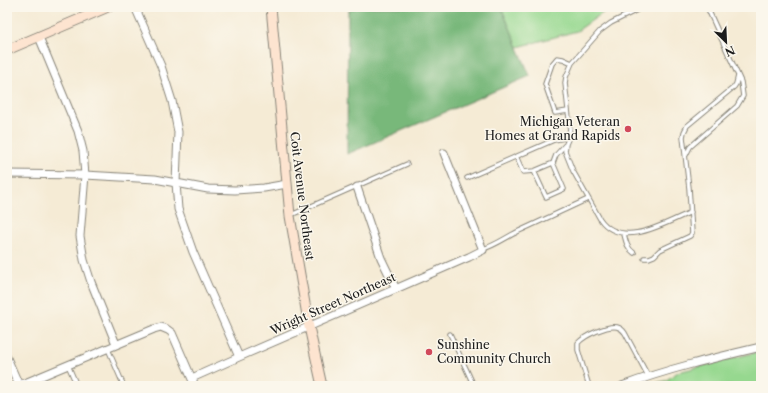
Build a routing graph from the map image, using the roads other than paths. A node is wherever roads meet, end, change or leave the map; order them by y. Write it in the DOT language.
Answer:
graph roads {
  1 [pos="108,7"];
  2 [pos="135,7"];
  3 [pos="271,7"];
  4 [pos="643,7"];
  5 [pos="707,7"];
  6 [pos="39,36"];
  7 [pos="7,50"];
  8 [pos="572,63"];
  9 [pos="738,76"];
  10 [pos="568,111"];
  11 [pos="569,137"];
  12 [pos="566,144"];
  13 [pos="444,153"];
  14 [pos="516,156"];
  15 [pos="685,156"];
  16 [pos="553,163"];
  17 [pos="408,164"];
  18 [pos="534,171"];
  19 [pos="7,174"];
  20 [pos="85,175"];
  21 [pos="467,178"];
  22 [pos="176,183"];
  23 [pos="287,184"];
  24 [pos="357,187"];
  25 [pos="588,199"];
  26 [pos="691,212"];
  27 [pos="290,216"];
  28 [pos="624,234"];
  29 [pos="483,250"];
  30 [pos="634,253"];
  31 [pos="644,258"];
  32 [pos="396,289"];
  33 [pos="309,327"];
  34 [pos="450,334"];
  35 [pos="116,344"];
  36 [pos="761,347"];
  37 [pos="108,348"];
  38 [pos="239,357"];
  39 [pos="7,358"];
  40 [pos="68,365"];
  41 [pos="648,376"];
  42 [pos="192,378"];
  43 [pos="77,386"];
  44 [pos="122,386"];
  45 [pos="195,386"];
  46 [pos="322,386"];
  47 [pos="474,386"];
  48 [pos="589,386"];
  49 [pos="622,386"];
  1 -- 6 [label="main road"];
  2 -- 22 [label="street"];
  3 -- 23 [label="main road, Coit Avenue Northeast"];
  4 -- 8 [label="lane"];
  5 -- 9 [label="lane"];
  6 -- 7 [label="main road"];
  6 -- 20 [label="street"];
  8 -- 10 [label="lane"];
  8 -- 10 [label="lane"];
  9 -- 15 [label="lane"];
  9 -- 15 [label="lane"];
  10 -- 11 [label="lane"];
  11 -- 12 [label="lane"];
  11 -- 14 [label="lane"];
  12 -- 16 [label="lane"];
  12 -- 25 [label="lane"];
  13 -- 29 [label="street"];
  14 -- 18 [label="lane"];
  14 -- 21 [label="lane"];
  15 -- 26 [label="lane"];
  16 -- 18 [label="lane"];
  16 -- 18 [label="lane"];
  17 -- 24 [label="lane"];
  19 -- 20 [label="street"];
  20 -- 22 [label="street"];
  20 -- 35 [label="street"];
  22 -- 23 [label="street"];
  22 -- 38 [label="street"];
  23 -- 27 [label="main road, Coit Avenue Northeast"];
  24 -- 27 [label="lane"];
  24 -- 32 [label="street"];
  25 -- 28 [label="lane"];
  25 -- 29 [label="lane"];
  26 -- 28 [label="lane"];
  26 -- 31 [label="lane"];
  27 -- 33 [label="main road, Coit Avenue Northeast"];
  28 -- 30 [label="lane"];
  29 -- 32 [label="street, Wright Street Northeast"];
  32 -- 33 [label="street, Wright Street Northeast"];
  33 -- 38 [label="street, Wright Street Northeast"];
  33 -- 46 [label="main road, Coit Avenue Northeast"];
  34 -- 47 [label="lane"];
  35 -- 37 [label="street"];
  35 -- 42 [label="street"];
  36 -- 41 [label="street"];
  37 -- 40 [label="street"];
  37 -- 44 [label="lane"];
  38 -- 42 [label="street, Wright Street Northeast"];
  39 -- 40 [label="street"];
  40 -- 43 [label="lane"];
  41 -- 48 [label="lane"];
  41 -- 49 [label="street"];
  42 -- 45 [label="street"];
}
